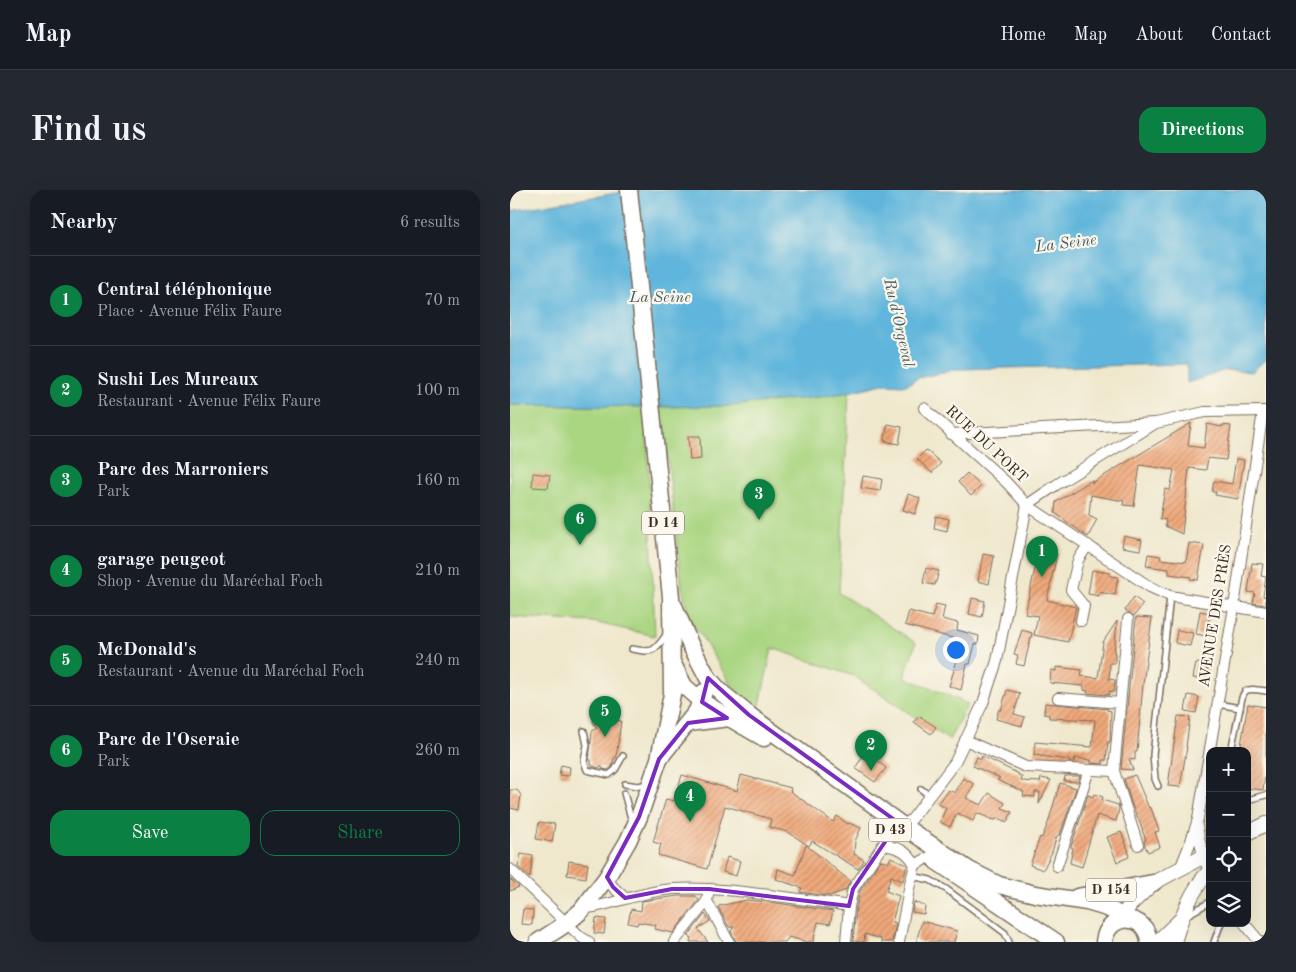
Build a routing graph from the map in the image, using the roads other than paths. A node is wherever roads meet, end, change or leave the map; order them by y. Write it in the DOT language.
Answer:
graph roads {
  1 [pos="629,190"];
  2 [pos="924,408"];
  3 [pos="1264,411"];
  4 [pos="1156,423"];
  5 [pos="951,434"];
  6 [pos="1027,505"];
  7 [pos="1088,545"];
  8 [pos="1170,596"];
  9 [pos="671,597"];
  10 [pos="1234,607"];
  11 [pos="1266,612"];
  12 [pos="1128,619"];
  13 [pos="1081,621"];
  14 [pos="671,628"];
  15 [pos="632,649"];
  16 [pos="672,662"];
  17 [pos="708,678"];
  18 [pos="678,690"];
  19 [pos="1266,691"];
  20 [pos="1058,698"];
  21 [pos="702,702"];
  22 [pos="1120,703"];
  23 [pos="1218,704"];
  24 [pos="1240,708"];
  25 [pos="729,718"];
  26 [pos="688,723"];
  27 [pos="584,731"];
  28 [pos="965,740"];
  29 [pos="1232,747"];
  30 [pos="623,756"];
  31 [pos="659,759"];
  32 [pos="1089,770"];
  33 [pos="1114,771"];
  34 [pos="651,783"];
  35 [pos="625,784"];
  36 [pos="1158,786"];
  37 [pos="921,789"];
  38 [pos="624,794"];
  39 [pos="1266,795"];
  40 [pos="930,796"];
  41 [pos="1251,799"];
  42 [pos="1266,824"];
  43 [pos="634,828"];
  44 [pos="899,829"];
  45 [pos="1198,829"];
  46 [pos="1251,832"];
  47 [pos="1266,833"];
  48 [pos="1209,837"];
  49 [pos="1251,841"];
  50 [pos="883,845"];
  51 [pos="1138,845"];
  52 [pos="930,857"];
  53 [pos="1206,857"];
  54 [pos="1206,864"];
  55 [pos="915,865"];
  56 [pos="1057,866"];
  57 [pos="1206,868"];
  58 [pos="510,869"];
  59 [pos="1180,869"];
  60 [pos="912,876"];
  61 [pos="607,877"];
  62 [pos="1153,883"];
  63 [pos="709,889"];
  64 [pos="625,898"];
  65 [pos="1068,898"];
  66 [pos="707,901"];
  67 [pos="1206,904"];
  68 [pos="848,906"];
  69 [pos="583,909"];
  70 [pos="1124,919"];
  71 [pos="1180,920"];
  72 [pos="567,923"];
  73 [pos="1219,927"];
  74 [pos="1247,927"];
  75 [pos="1055,941"];
  76 [pos="538,942"];
  77 [pos="588,942"];
  78 [pos="674,942"];
  79 [pos="729,942"];
  80 [pos="846,942"];
  81 [pos="899,942"];
  82 [pos="1009,942"];
  83 [pos="1104,942"];
  84 [pos="1149,942"];
  85 [pos="1157,942"];
  86 [pos="1174,942"];
  87 [pos="1214,942"];
  88 [pos="1260,942"];
  1 -- 9 [label="main road, D 14"];
  2 -- 5 [label="street, RUE DU PORT"];
  3 -- 4 [label="street"];
  3 -- 10 [label="street, AVENUE DES PRÈS"];
  4 -- 5 [label="street"];
  4 -- 6 [label="street"];
  5 -- 6 [label="street, RUE DU PORT"];
  6 -- 7 [label="street, RUE DU PORT"];
  6 -- 28 [label="street"];
  7 -- 8 [label="street, RUE DU PORT"];
  7 -- 13 [label="street"];
  8 -- 10 [label="street, RUE DU PORT"];
  8 -- 36 [label="lane"];
  9 -- 14 [label="main road, D 14"];
  9 -- 17 [label="main road, D 14"];
  10 -- 11 [label="street, RUE DU PORT"];
  10 -- 23 [label="street, AVENUE DES PRÈS"];
  12 -- 22 [label="street"];
  14 -- 15 [label="lane"];
  14 -- 16 [label="main road, D 14"];
  16 -- 18 [label="main road, D 43"];
  17 -- 18 [label="main road"];
  17 -- 21 [label="main road"];
  17 -- 44 [label="main road, D 43"];
  18 -- 21 [label="main road, D 43"];
  18 -- 31 [label="main road"];
  19 -- 24 [label="lane"];
  20 -- 22 [label="street"];
  21 -- 25 [label="main road, D 43"];
  21 -- 26 [label="main road"];
  22 -- 33 [label="street"];
  23 -- 24 [label="lane"];
  23 -- 45 [label="street, AVENUE DES PRÈS"];
  24 -- 29 [label="lane"];
  25 -- 26 [label="main road"];
  25 -- 44 [label="main road, D 43"];
  26 -- 31 [label="main road"];
  27 -- 30 [label="lane"];
  28 -- 32 [label="street"];
  28 -- 40 [label="street"];
  31 -- 34 [label="main road"];
  32 -- 33 [label="street"];
  32 -- 56 [label="street"];
  33 -- 51 [label="street"];
  34 -- 35 [label="lane"];
  34 -- 43 [label="main road"];
  37 -- 40 [label="lane"];
  38 -- 43 [label="lane"];
  39 -- 41 [label="lane"];
  40 -- 44 [label="street"];
  42 -- 46 [label="main road"];
  43 -- 61 [label="main road"];
  44 -- 50 [label="street"];
  44 -- 52 [label="main road, D 43"];
  44 -- 65 [label="main road, D 43"];
  45 -- 48 [label="street"];
  45 -- 53 [label="street, AVENUE DES PRÈS"];
  45 -- 59 [label="street, AVENUE DES PRÈS"];
  47 -- 49 [label="main road"];
  50 -- 55 [label="street"];
  50 -- 68 [label="street"];
  52 -- 55 [label="street"];
  52 -- 75 [label="main road, D 43"];
  54 -- 59 [label="main road, D 154"];
  55 -- 60 [label="street"];
  57 -- 71 [label="main road"];
  58 -- 72 [label="street"];
  59 -- 62 [label="main road, D 154"];
  60 -- 81 [label="street"];
  60 -- 82 [label="lane"];
  61 -- 64 [label="street"];
  61 -- 69 [label="main road"];
  62 -- 65 [label="main road, D 154"];
  62 -- 70 [label="main road, D 154"];
  63 -- 64 [label="street"];
  63 -- 66 [label="street"];
  63 -- 68 [label="street"];
  64 -- 69 [label="street"];
  65 -- 70 [label="main road, D 43"];
  66 -- 78 [label="street"];
  66 -- 79 [label="street"];
  67 -- 71 [label="lane"];
  68 -- 80 [label="street"];
  69 -- 72 [label="main road"];
  70 -- 83 [label="main road"];
  70 -- 84 [label="main road"];
  71 -- 85 [label="main road"];
  71 -- 86 [label="main road"];
  72 -- 76 [label="main road"];
  72 -- 77 [label="street"];
  73 -- 87 [label="lane"];
  74 -- 88 [label="street"];
}
